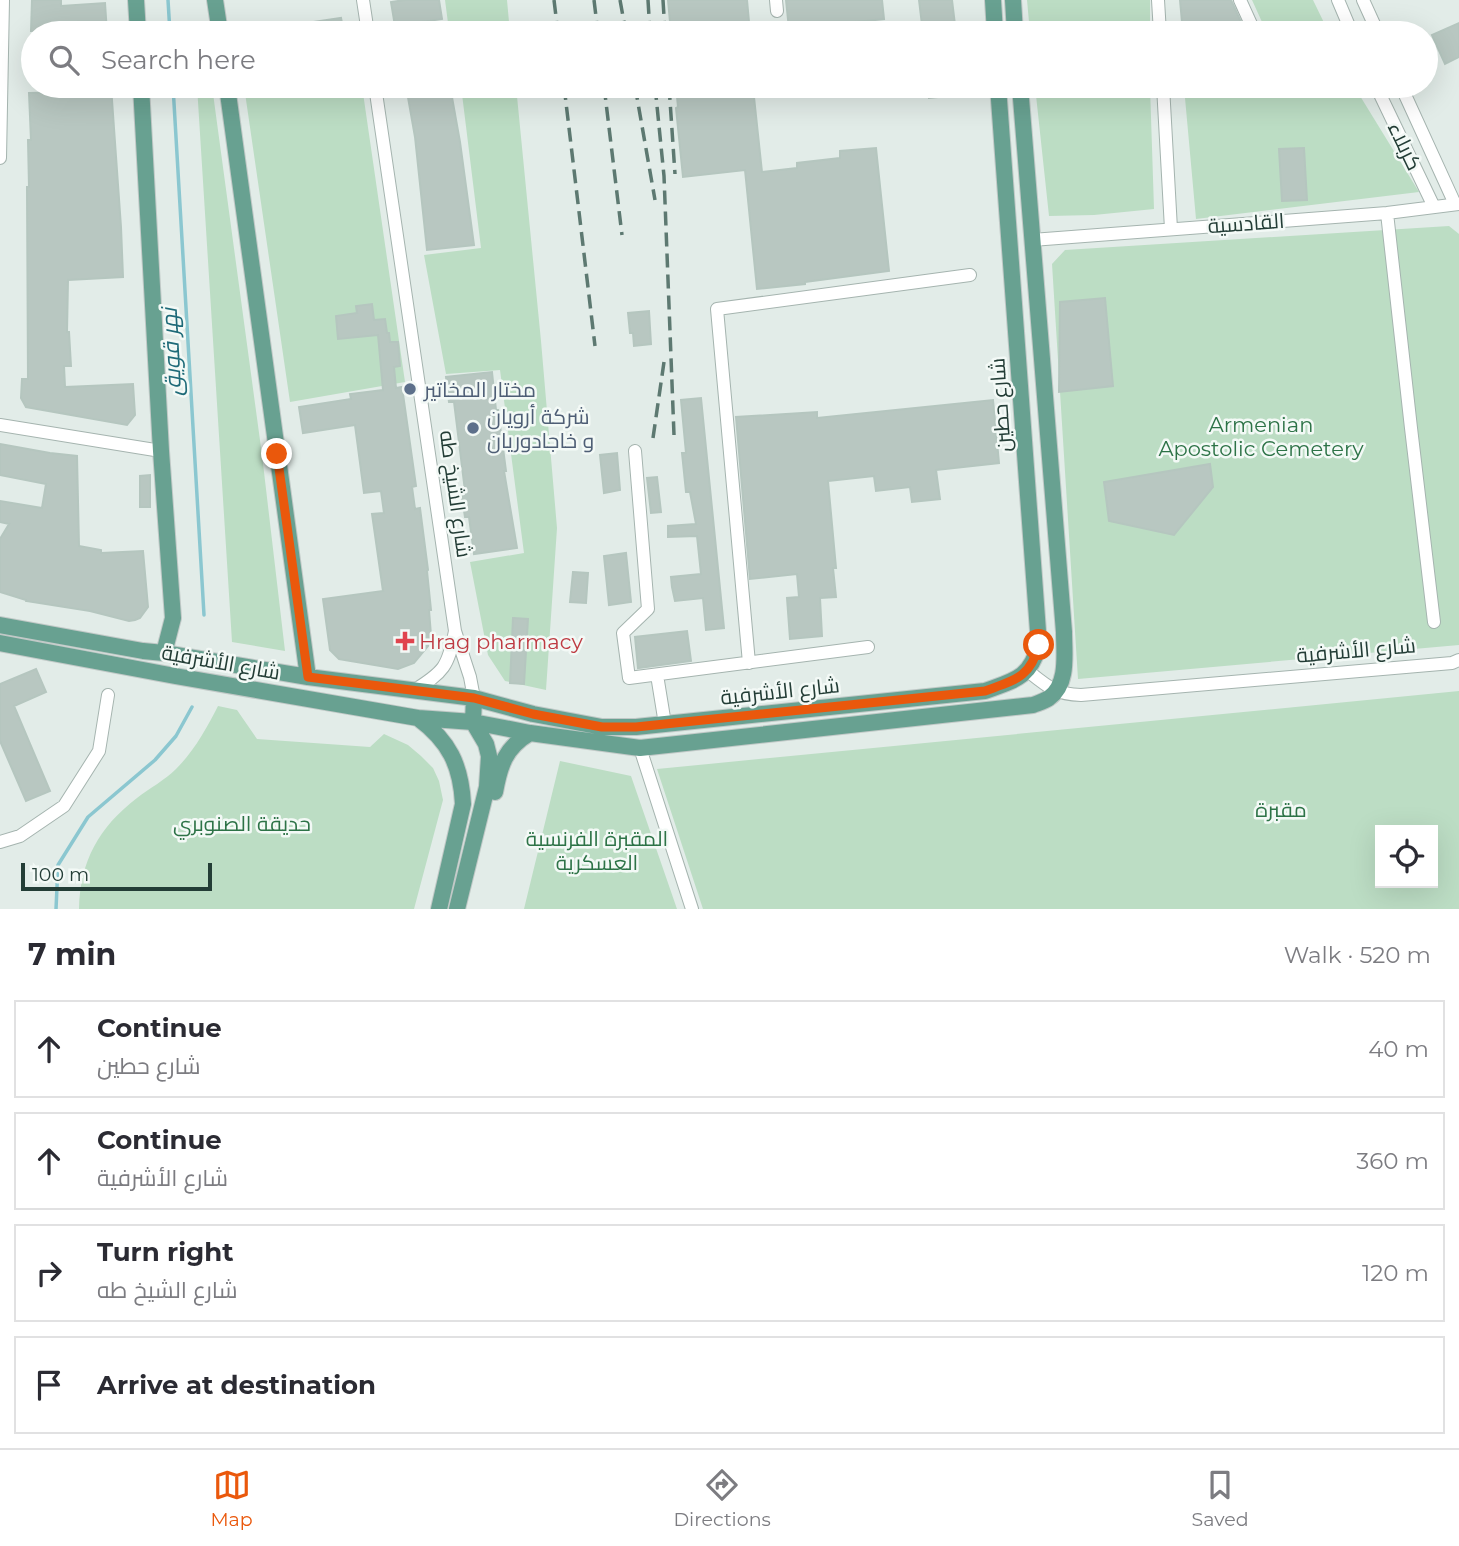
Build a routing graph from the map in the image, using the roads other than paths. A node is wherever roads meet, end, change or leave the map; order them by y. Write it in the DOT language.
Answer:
graph roads {
  1 [pos="2,0"];
  2 [pos="136,0"];
  3 [pos="215,0"];
  4 [pos="363,0"];
  5 [pos="993,0"];
  6 [pos="1013,0"];
  7 [pos="1158,0"];
  8 [pos="1240,0"];
  9 [pos="1338,0"];
  10 [pos="1363,0"];
  11 [pos="137,21"];
  12 [pos="218,21"];
  13 [pos="366,21"];
  14 [pos="994,21"];
  15 [pos="1014,21"];
  16 [pos="1159,21"];
  17 [pos="1250,21"];
  18 [pos="1348,21"];
  19 [pos="1373,21"];
  20 [pos="142,98"];
  21 [pos="229,98"];
  22 [pos="377,98"];
  23 [pos="999,98"];
  24 [pos="1021,98"];
  25 [pos="1164,98"];
  26 [pos="1382,98"];
  27 [pos="1407,98"];
  28 [pos="0,158"];
  29 [pos="1457,204"];
  30 [pos="1434,207"];
  31 [pos="1387,212"];
  32 [pos="1171,229"];
  33 [pos="1032,240"];
  34 [pos="970,275"];
  35 [pos="0,425"];
  36 [pos="160,451"];
  37 [pos="635,452"];
  38 [pos="1434,622"];
  39 [pos="0,625"];
  40 [pos="455,631"];
  41 [pos="0,643"];
  42 [pos="868,647"];
  43 [pos="163,653"];
  44 [pos="749,663"];
  45 [pos="1457,663"];
  46 [pos="1028,671"];
  47 [pos="657,676"];
  48 [pos="308,677"];
  49 [pos="413,691"];
  50 [pos="1056,691"];
  51 [pos="107,695"];
  52 [pos="474,698"];
  53 [pos="418,718"];
  54 [pos="472,722"];
  55 [pos="665,724"];
  56 [pos="530,733"];
  57 [pos="639,748"];
  58 [pos="0,842"];
  59 [pos="471,849"];
  60 [pos="439,909"];
  61 [pos="457,909"];
  62 [pos="692,909"];
  1 -- 28 [label="street"];
  2 -- 11 [label="main road"];
  3 -- 12 [label="main road"];
  4 -- 13 [label="street"];
  5 -- 14 [label="main road"];
  6 -- 15 [label="main road"];
  7 -- 16 [label="street"];
  8 -- 17 [label="street"];
  9 -- 18 [label="street"];
  10 -- 19 [label="street"];
  20 -- 36 [label="main road"];
  21 -- 48 [label="main road"];
  22 -- 40 [label="street, شارع الشيخ طه"];
  23 -- 46 [label="main road, شارع حطين"];
  24 -- 33 [label="main road"];
  25 -- 32 [label="street"];
  26 -- 30 [label="street, كربلاء"];
  27 -- 29 [label="street, كربلاء"];
  29 -- 30 [label="street, القادسية"];
  30 -- 31 [label="street, القادسية"];
  31 -- 32 [label="street, القادسية"];
  31 -- 38 [label="street"];
  32 -- 33 [label="street, القادسية"];
  33 -- 50 [label="main road"];
  34 -- 44 [label="street"];
  35 -- 36 [label="street"];
  36 -- 43 [label="main road"];
  37 -- 47 [label="street"];
  39 -- 43 [label="main road, شارع الأشرفية"];
  40 -- 49 [label="street"];
  40 -- 52 [label="street, شارع الشيخ طه"];
  41 -- 53 [label="main road, شارع الأشرفية"];
  42 -- 44 [label="street"];
  43 -- 48 [label="main road, شارع الأشرفية"];
  44 -- 47 [label="street"];
  45 -- 50 [label="street, شارع الأشرفية"];
  46 -- 50 [label="street"];
  46 -- 55 [label="main road, شارع الأشرفية"];
  47 -- 55 [label="street"];
  48 -- 49 [label="main road, شارع الأشرفية"];
  49 -- 52 [label="main road, شارع الأشرفية"];
  50 -- 57 [label="main road, شارع الأشرفية"];
  51 -- 58 [label="street"];
  52 -- 54 [label="main road"];
  52 -- 55 [label="main road, شارع الأشرفية"];
  53 -- 54 [label="main road, شارع الأشرفية"];
  53 -- 60 [label="main road"];
  54 -- 56 [label="main road, شارع الأشرفية"];
  54 -- 59 [label="main road"];
  56 -- 57 [label="main road, شارع الأشرفية"];
  56 -- 59 [label="main road"];
  57 -- 62 [label="street"];
  59 -- 61 [label="main road"];
}
